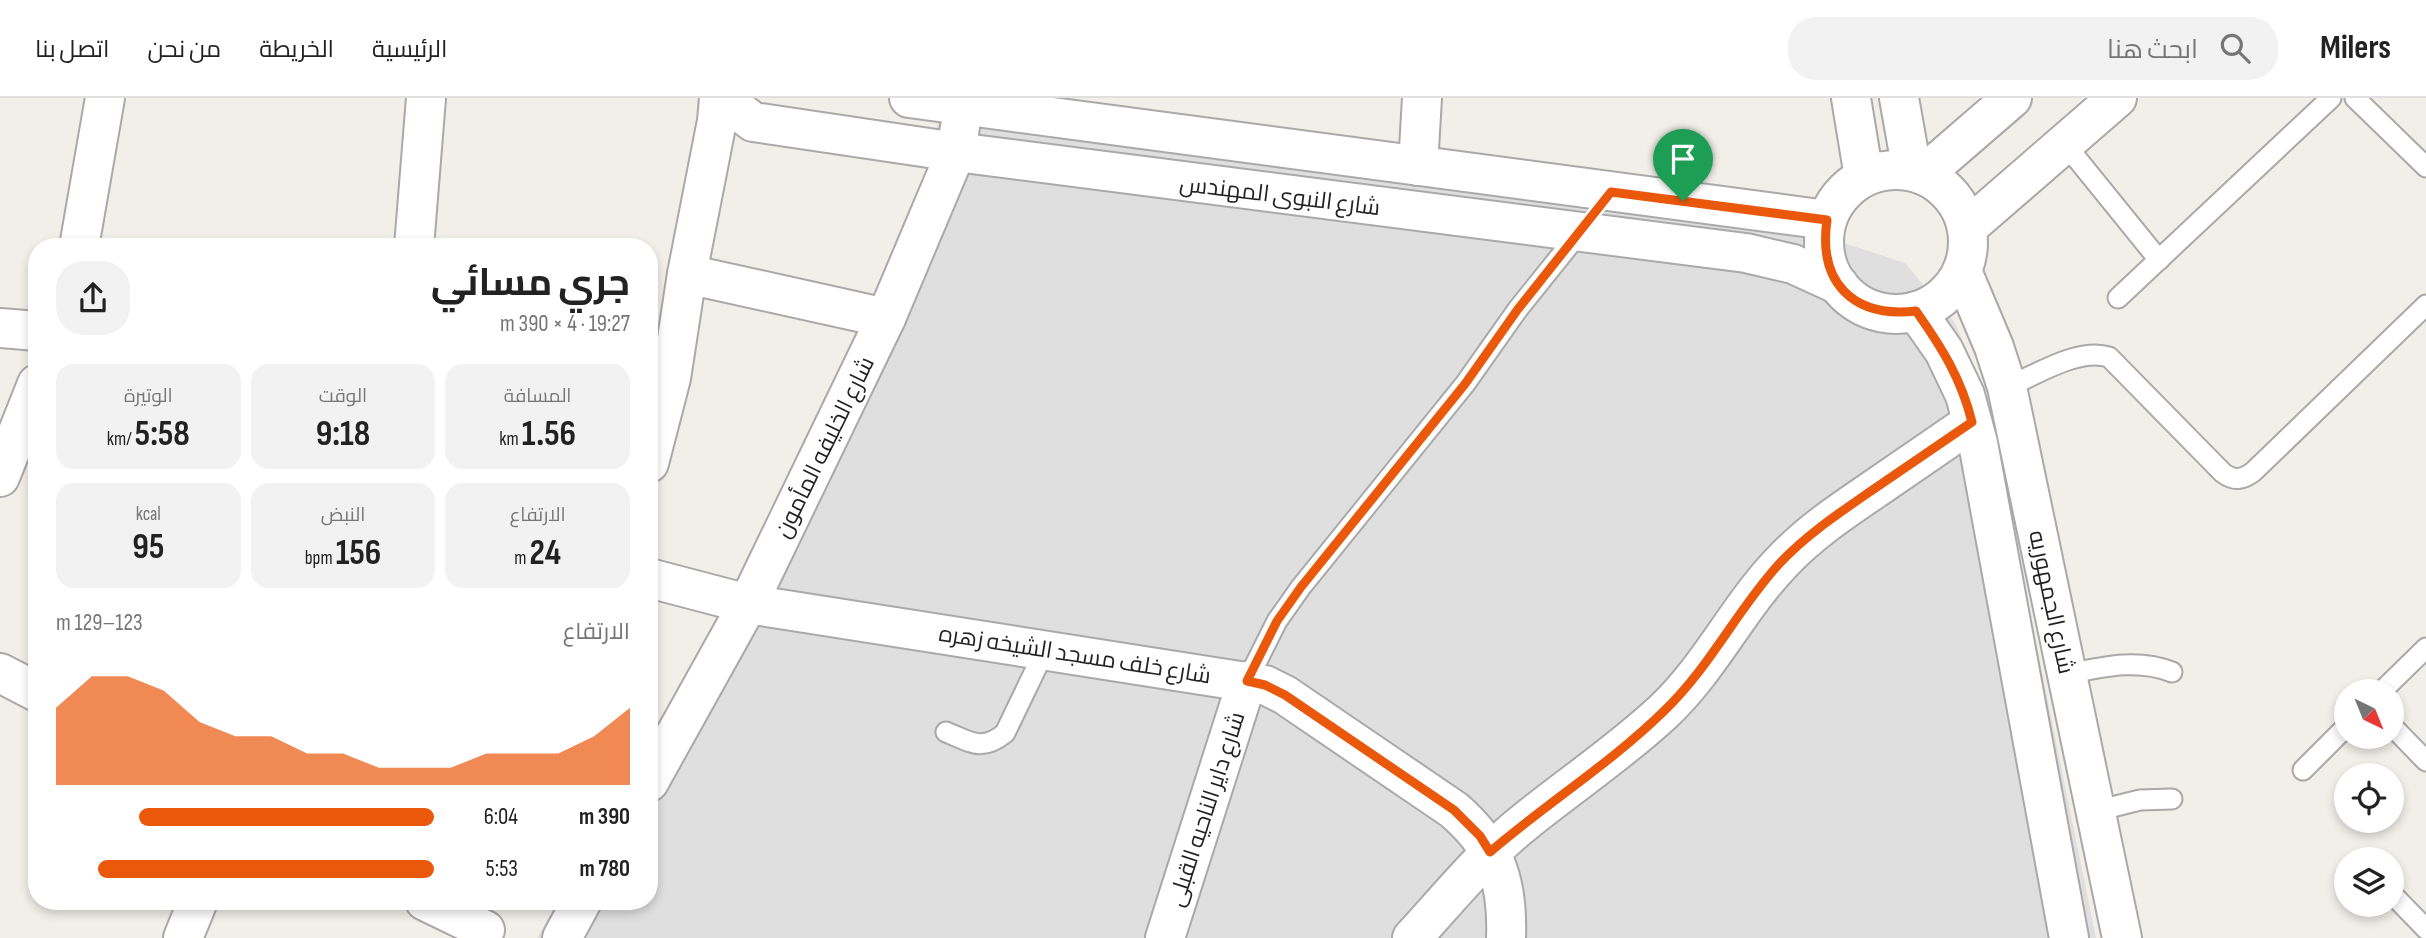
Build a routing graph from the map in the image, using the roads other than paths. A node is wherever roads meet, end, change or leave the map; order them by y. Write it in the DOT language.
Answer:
graph roads {
  1 [pos="105,98"];
  2 [pos="426,98"];
  3 [pos="719,98"];
  4 [pos="727,98"];
  5 [pos="909,98"];
  6 [pos="1422,98"];
  7 [pos="1851,98"];
  8 [pos="1899,98"];
  9 [pos="2012,98"];
  10 [pos="2117,98"];
  11 [pos="2331,98"];
  12 [pos="2355,98"];
  13 [pos="963,102"];
  14 [pos="2065,144"];
  15 [pos="956,152"];
  16 [pos="1418,166"];
  17 [pos="2426,167"];
  18 [pos="1917,173"];
  19 [pos="1864,177"];
  20 [pos="1611,192"];
  21 [pos="1827,220"];
  22 [pos="1967,228"];
  23 [pos="1579,233"];
  24 [pos="81,238"];
  25 [pos="415,238"];
  26 [pos="2159,260"];
  27 [pos="1962,271"];
  28 [pos="687,274"];
  29 [pos="1839,285"];
  30 [pos="2118,298"];
  31 [pos="2426,305"];
  32 [pos="1916,311"];
  33 [pos="886,317"];
  34 [pos="0,328"];
  35 [pos="28,330"];
  36 [pos="660,378"];
  37 [pos="2007,387"];
  38 [pos="28,407"];
  39 [pos="1972,422"];
  40 [pos="0,477"];
  41 [pos="658,580"];
  42 [pos="748,604"];
  43 [pos="2426,648"];
  44 [pos="1045,650"];
  45 [pos="2172,672"];
  46 [pos="0,673"];
  47 [pos="2067,674"];
  48 [pos="2394,679"];
  49 [pos="1247,681"];
  50 [pos="28,687"];
  51 [pos="946,732"];
  52 [pos="2404,738"];
  53 [pos="2334,739"];
  54 [pos="2426,761"];
  55 [pos="658,766"];
  56 [pos="2303,770"];
  57 [pos="2172,799"];
  58 [pos="2096,811"];
  59 [pos="1490,852"];
  60 [pos="2404,906"];
  61 [pos="194,910"];
  62 [pos="451,910"];
  63 [pos="578,910"];
  64 [pos="488,923"];
  65 [pos="2426,929"];
  66 [pos="183,938"];
  67 [pos="562,938"];
  68 [pos="1166,938"];
  69 [pos="1412,938"];
  70 [pos="1506,938"];
  71 [pos="2069,938"];
  72 [pos="2122,938"];
  1 -- 24 [label="street"];
  2 -- 25 [label="street"];
  3 -- 28 [label="street"];
  4 -- 15 [label="street, شارع النبوى المهندس"];
  5 -- 13 [label="street, شارع النبوى المهندس"];
  6 -- 16 [label="street"];
  7 -- 19 [label="street"];
  8 -- 18 [label="street"];
  9 -- 18 [label="street"];
  10 -- 14 [label="street"];
  11 -- 26 [label="lane"];
  12 -- 17 [label="lane"];
  13 -- 15 [label="street, شارع الخليفه المأمون"];
  13 -- 16 [label="street, شارع النبوى المهندس"];
  14 -- 22 [label="street"];
  14 -- 26 [label="lane"];
  15 -- 23 [label="street, شارع النبوى المهندس"];
  15 -- 33 [label="street, شارع الخليفه المأمون"];
  16 -- 20 [label="street, شارع النبوى المهندس"];
  18 -- 19 [label="street"];
  18 -- 22 [label="street"];
  19 -- 21 [label="street"];
  20 -- 21 [label="street, شارع النبوى المهندس"];
  20 -- 23 [label="street"];
  21 -- 29 [label="street"];
  22 -- 27 [label="street"];
  23 -- 29 [label="street, شارع النبوى المهندس"];
  23 -- 49 [label="lane"];
  26 -- 30 [label="lane"];
  27 -- 32 [label="street"];
  27 -- 37 [label="street, شارع الجمهوريه"];
  28 -- 33 [label="street"];
  28 -- 36 [label="street"];
  29 -- 32 [label="street"];
  31 -- 37 [label="lane"];
  32 -- 39 [label="street, شارع الجمهوريه"];
  33 -- 42 [label="street, شارع الخليفه المأمون"];
  34 -- 35 [label="street"];
  37 -- 47 [label="street, شارع الجمهوريه"];
  38 -- 40 [label="street"];
  39 -- 59 [label="street"];
  39 -- 71 [label="street, شارع الجمهوريه"];
  41 -- 42 [label="street, شارع خلف مسجد الشيخه زهره"];
  42 -- 44 [label="street, شارع خلف مسجد الشيخه زهره"];
  42 -- 55 [label="street, شارع الخليفه المأمون"];
  43 -- 48 [label="lane"];
  44 -- 49 [label="street, شارع خلف مسجد الشيخه زهره"];
  44 -- 51 [label="lane"];
  45 -- 47 [label="lane"];
  46 -- 50 [label="street"];
  47 -- 58 [label="street, شارع الجمهوريه"];
  49 -- 59 [label="street, شارع خلف مسجد الشيخه زهره"];
  49 -- 68 [label="street, شارع داير الناحيه القبلى"];
  52 -- 54 [label="lane"];
  53 -- 56 [label="lane"];
  57 -- 58 [label="lane"];
  58 -- 72 [label="street, شارع الجمهوريه"];
  59 -- 69 [label="street"];
  59 -- 70 [label="street, شارع خلف مسجد الشيخه زهره"];
  60 -- 65 [label="lane"];
  61 -- 66 [label="street"];
  62 -- 64 [label="street"];
  63 -- 67 [label="street"];
}
